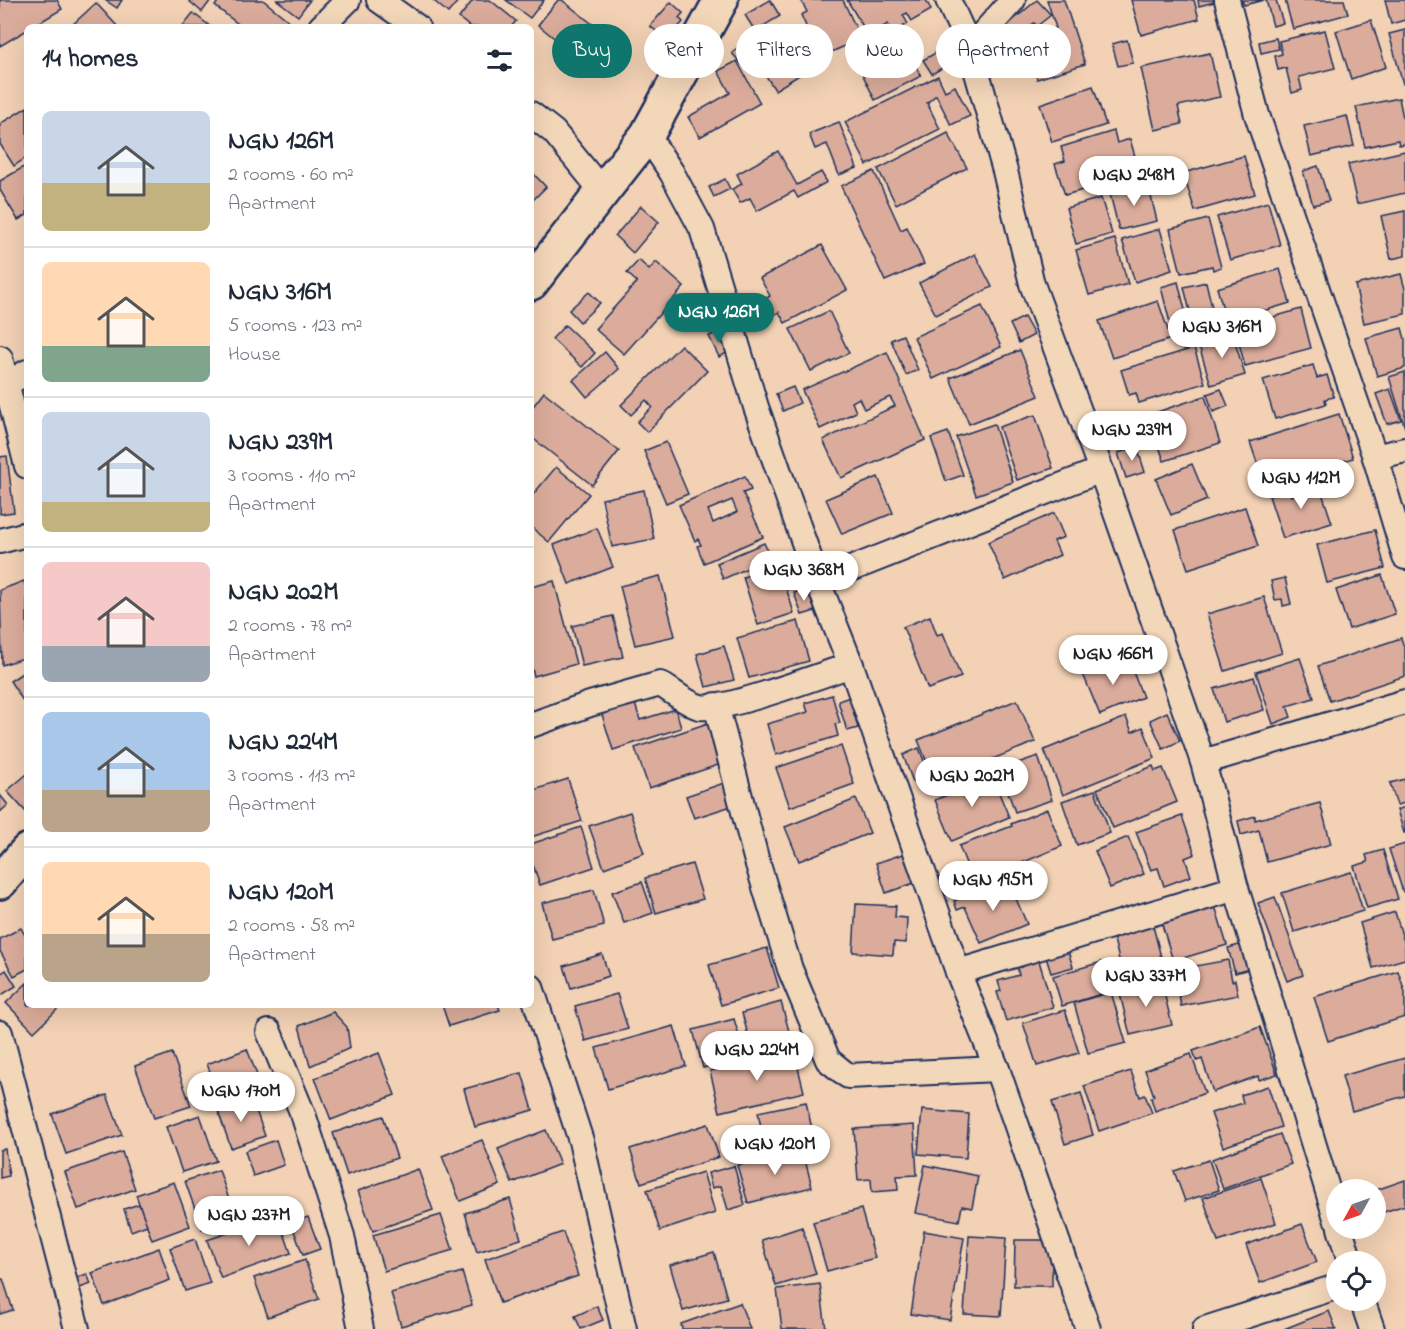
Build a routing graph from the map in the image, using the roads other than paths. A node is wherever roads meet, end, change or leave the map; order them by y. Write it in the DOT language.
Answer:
graph roads {
  1 [pos="348,0"];
  2 [pos="379,0"];
  3 [pos="721,0"];
  4 [pos="948,0"];
  5 [pos="1013,0"];
  6 [pos="1227,0"];
  7 [pos="324,24"];
  8 [pos="413,24"];
  9 [pos="959,24"];
  10 [pos="992,24"];
  11 [pos="979,78"];
  12 [pos="534,116"];
  13 [pos="647,135"];
  14 [pos="602,191"];
  15 [pos="534,279"];
  16 [pos="0,358"];
  17 [pos="24,374"];
  18 [pos="5,385"];
  19 [pos="1405,450"];
  20 [pos="24,455"];
  21 [pos="1375,457"];
  22 [pos="1101,470"];
  23 [pos="24,535"];
  24 [pos="0,541"];
  25 [pos="1405,557"];
  26 [pos="818,582"];
  27 [pos="851,665"];
  28 [pos="1405,702"];
  29 [pos="716,705"];
  30 [pos="534,724"];
  31 [pos="1203,762"];
  32 [pos="24,854"];
  33 [pos="0,882"];
  34 [pos="1236,888"];
  35 [pos="958,972"];
  36 [pos="534,996"];
  37 [pos="269,1032"];
  38 [pos="0,1033"];
  39 [pos="998,1069"];
  40 [pos="1326,1185"];
  41 [pos="1326,1290"];
  42 [pos="1366,1311"];
  43 [pos="77,1329"];
  44 [pos="361,1329"];
  45 [pos="624,1329"];
  46 [pos="1088,1329"];
  47 [pos="1205,1329"];
  48 [pos="1372,1329"];
  1 -- 7 [label="street"];
  2 -- 8 [label="street"];
  3 -- 13 [label="main road"];
  4 -- 9 [label="street"];
  5 -- 10 [label="street"];
  6 -- 21 [label="street"];
  11 -- 22 [label="street"];
  12 -- 14 [label="street"];
  13 -- 14 [label="main road"];
  13 -- 26 [label="street"];
  14 -- 15 [label="main road"];
  16 -- 18 [label="street"];
  17 -- 18 [label="street"];
  18 -- 20 [label="street"];
  19 -- 21 [label="street"];
  21 -- 25 [label="street"];
  22 -- 26 [label="street"];
  22 -- 31 [label="street"];
  23 -- 24 [label="street"];
  26 -- 27 [label="street"];
  27 -- 29 [label="street"];
  27 -- 35 [label="street"];
  28 -- 31 [label="street"];
  29 -- 30 [label="street"];
  29 -- 39 [label="street"];
  31 -- 34 [label="street"];
  32 -- 33 [label="main road"];
  34 -- 35 [label="street"];
  34 -- 40 [label="street"];
  35 -- 39 [label="street"];
  36 -- 45 [label="street"];
  37 -- 44 [label="street"];
  38 -- 43 [label="street"];
  39 -- 46 [label="street"];
  41 -- 47 [label="street"];
  42 -- 48 [label="street"];
}
